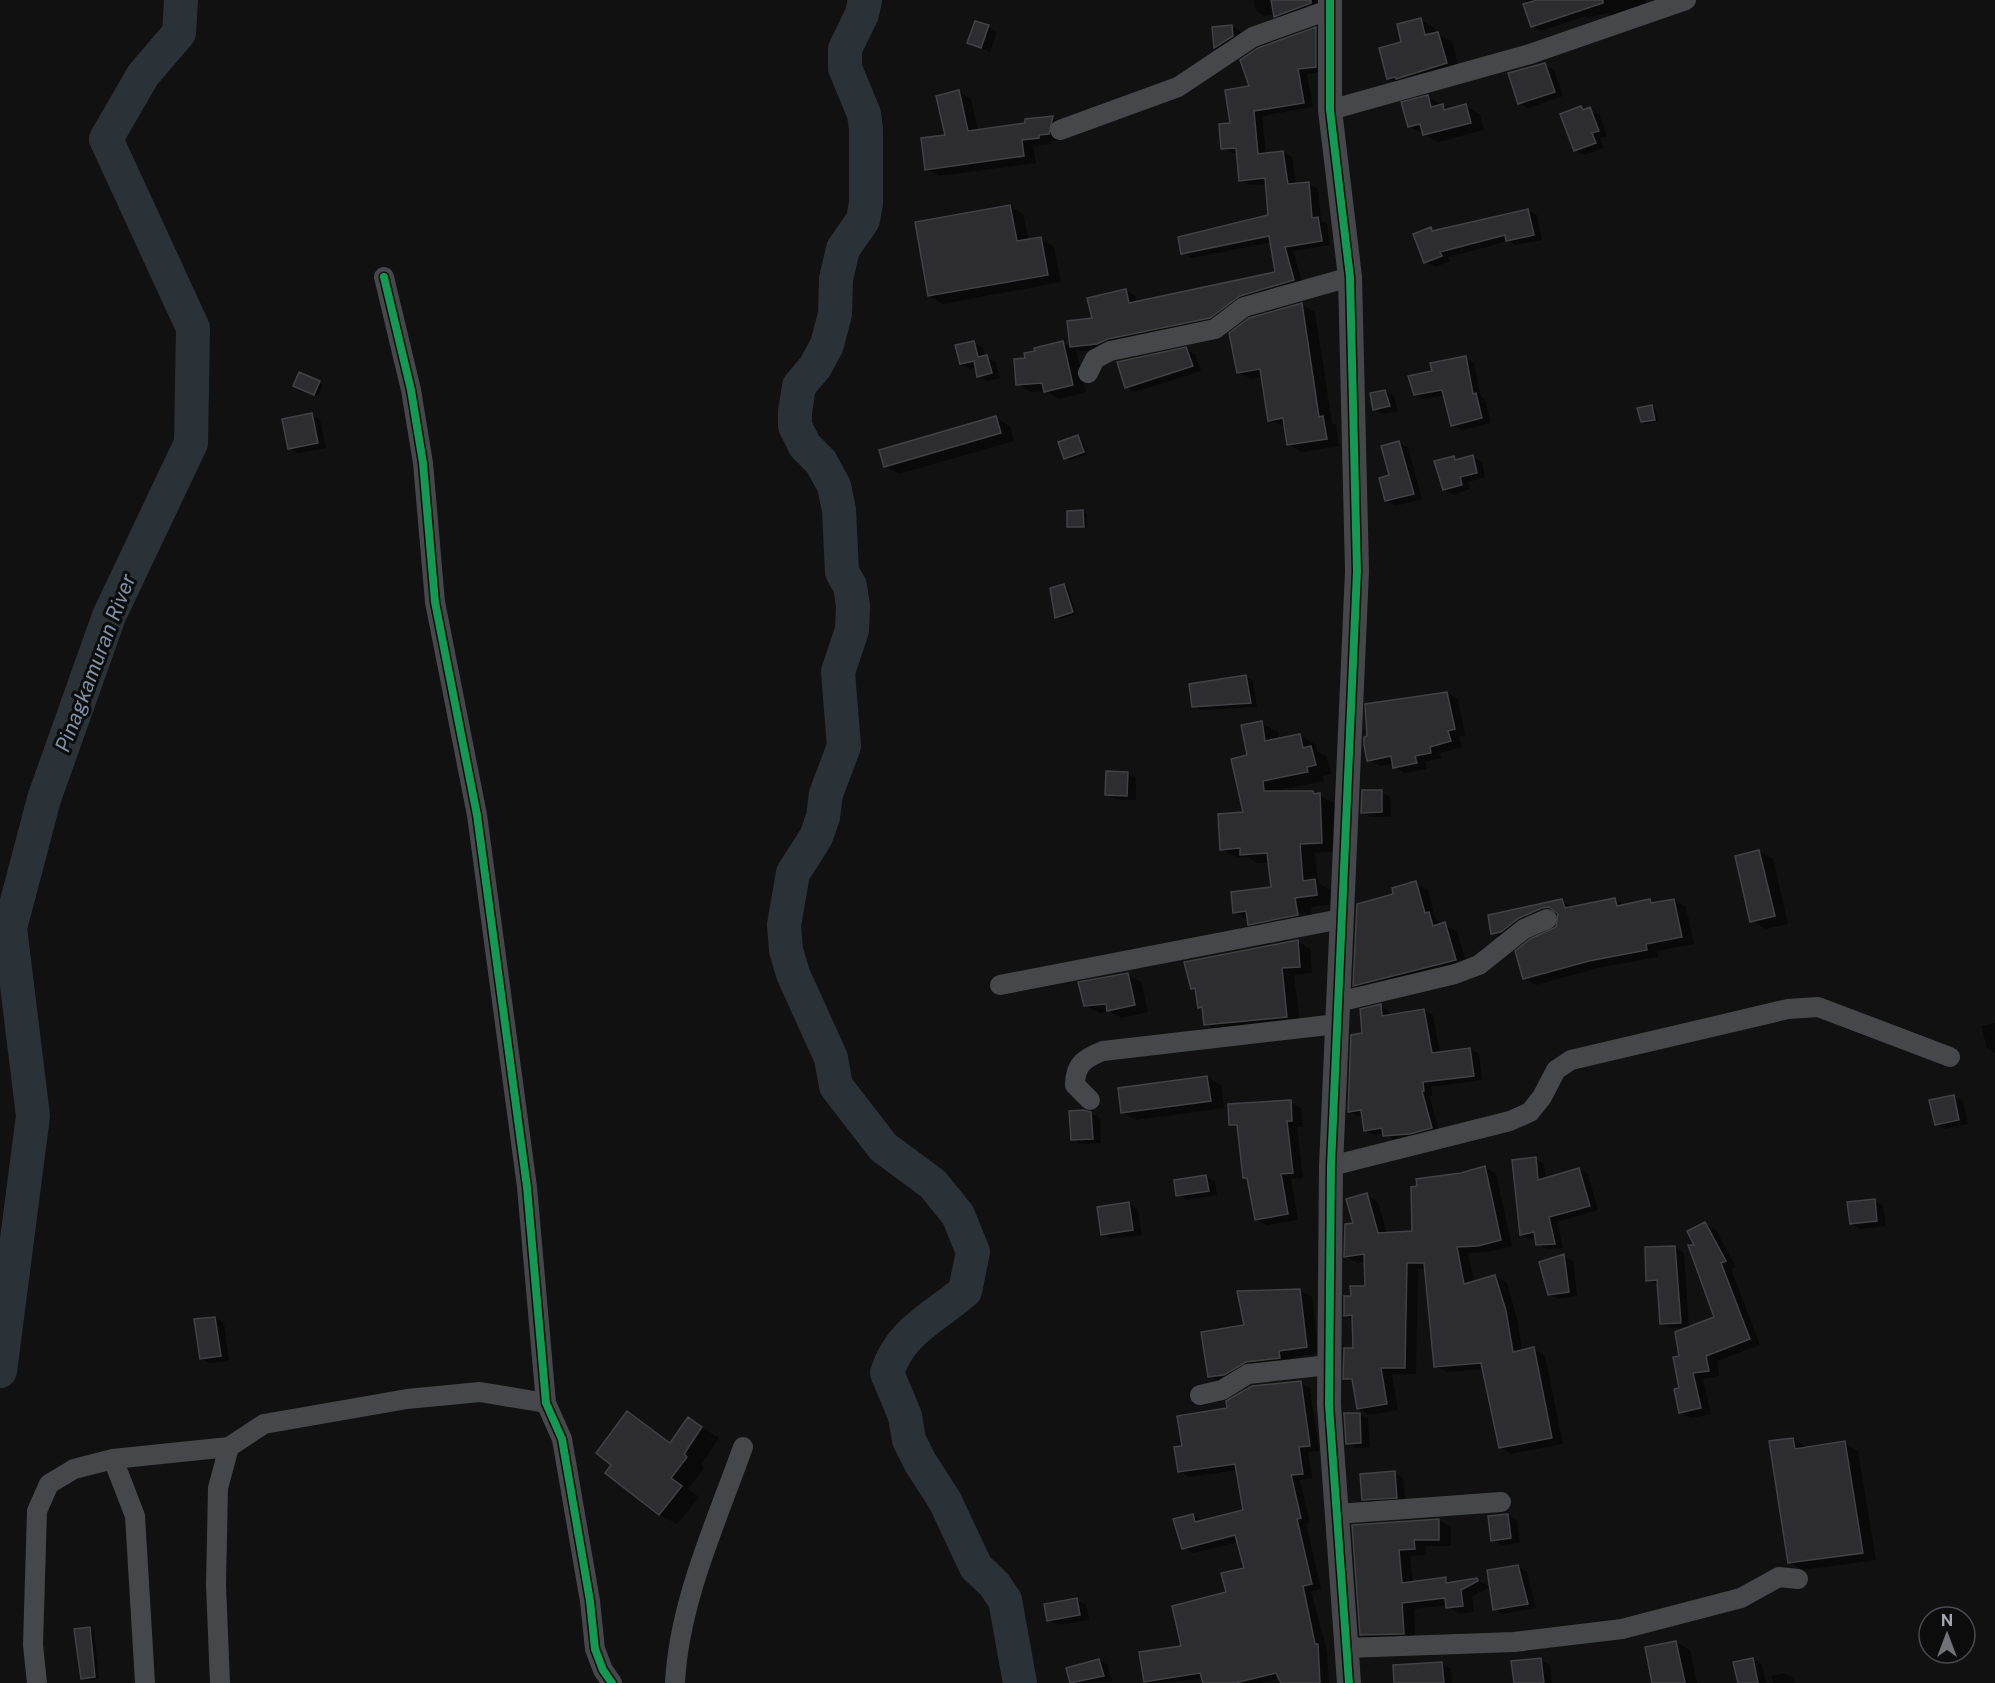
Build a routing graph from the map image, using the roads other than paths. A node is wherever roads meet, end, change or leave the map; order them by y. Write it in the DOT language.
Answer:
graph roads {
  1 [pos="1686,0"];
  2 [pos="1330,5"];
  3 [pos="1330,110"];
  4 [pos="1060,130"];
  5 [pos="384,277"];
  6 [pos="1350,277"];
  7 [pos="1088,373"];
  8 [pos="1341,919"];
  9 [pos="1547,919"];
  10 [pos="1000,985"];
  11 [pos="1338,1013"];
  12 [pos="1950,1057"];
  13 [pos="1090,1100"];
  14 [pos="1331,1166"];
  15 [pos="1329,1365"];
  16 [pos="1200,1395"];
  17 [pos="546,1403"];
  18 [pos="228,1448"];
  19 [pos="743,1448"];
  20 [pos="113,1459"];
  21 [pos="1501,1502"];
  22 [pos="1337,1514"];
  23 [pos="1798,1579"];
  24 [pos="1346,1648"];
  25 [pos="1344,1682"];
  26 [pos="37,1683"];
  27 [pos="145,1683"];
  28 [pos="220,1683"];
  29 [pos="612,1683"];
  30 [pos="675,1683"];
  1 -- 3 [label="street"];
  2 -- 3 [label="street"];
  2 -- 4 [label="street"];
  3 -- 6 [label="street"];
  5 -- 17 [label="street"];
  6 -- 7 [label="street"];
  6 -- 8 [label="street"];
  8 -- 10 [label="street"];
  8 -- 11 [label="street"];
  9 -- 11 [label="street"];
  11 -- 13 [label="street"];
  11 -- 14 [label="street"];
  12 -- 14 [label="street"];
  14 -- 15 [label="street"];
  15 -- 16 [label="street"];
  15 -- 22 [label="street"];
  17 -- 18 [label="street"];
  17 -- 29 [label="street"];
  18 -- 20 [label="street"];
  18 -- 28 [label="street"];
  19 -- 30 [label="street"];
  20 -- 26 [label="street"];
  20 -- 27 [label="street"];
  21 -- 22 [label="street"];
  22 -- 24 [label="street"];
  23 -- 24 [label="street"];
  24 -- 25 [label="street"];
}
